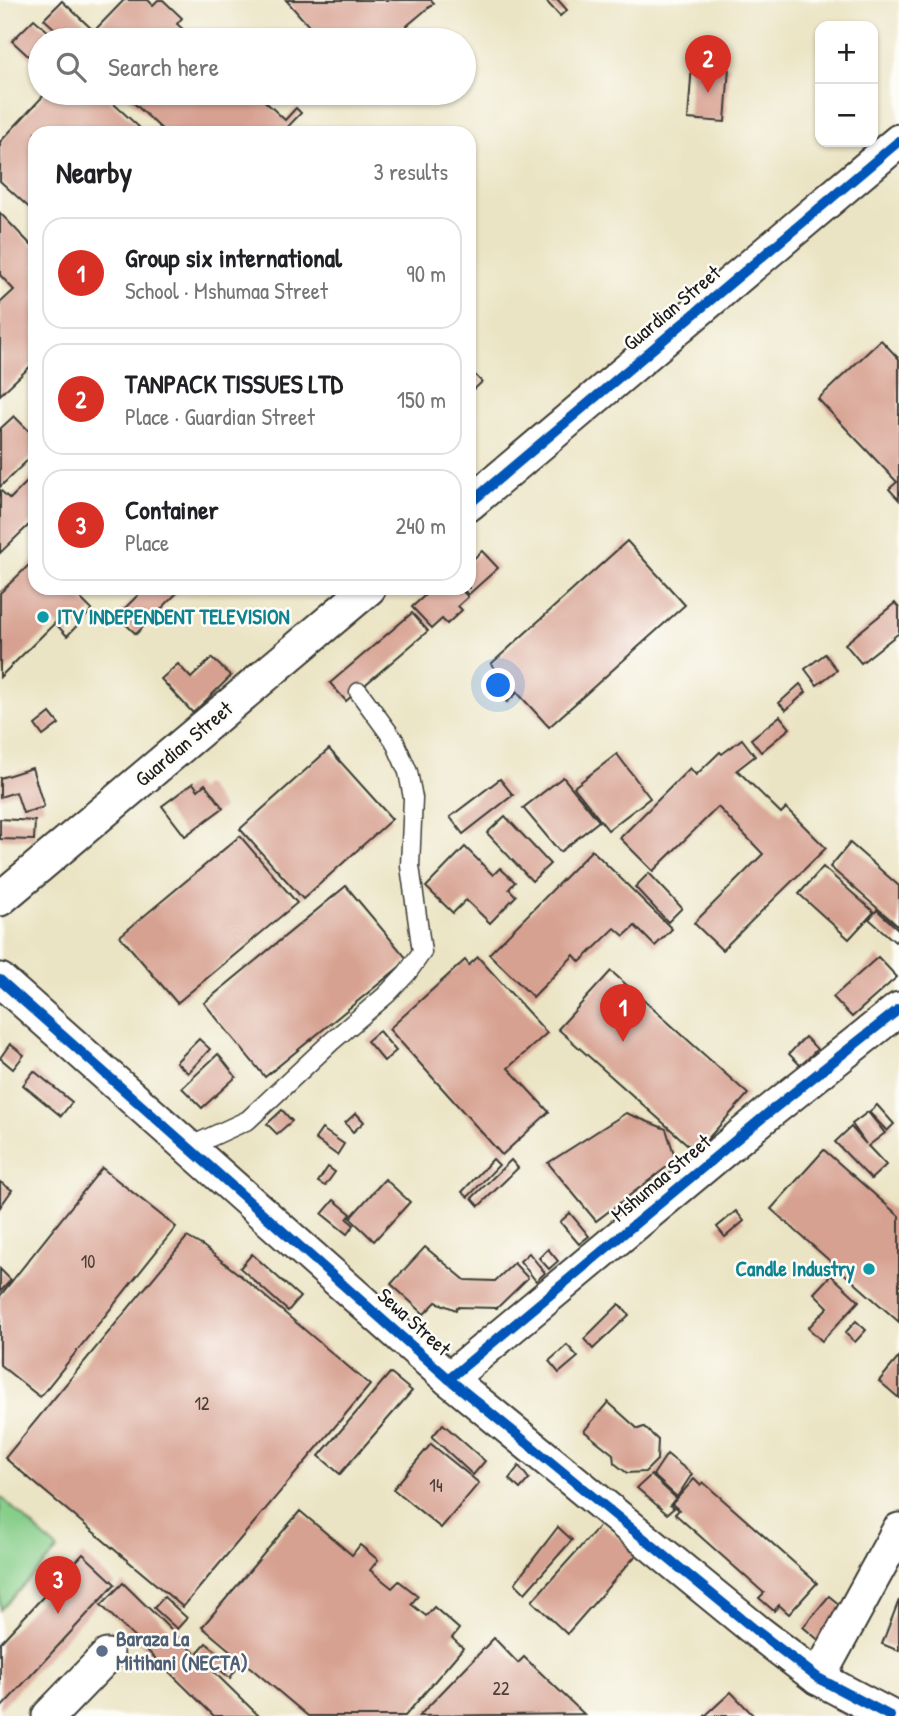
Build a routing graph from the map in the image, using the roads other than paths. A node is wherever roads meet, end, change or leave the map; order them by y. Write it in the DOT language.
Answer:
graph roads {
  1 [pos="899,141"];
  2 [pos="476,498"];
  3 [pos="361,595"];
  4 [pos="359,692"];
  5 [pos="0,899"];
  6 [pos="0,980"];
  7 [pos="899,1009"];
  8 [pos="189,1147"];
  9 [pos="449,1379"];
  10 [pos="899,1530"];
  11 [pos="107,1656"];
  12 [pos="818,1678"];
  13 [pos="49,1716"];
  14 [pos="890,1716"];
  1 -- 2 [label="street, Guardian Street"];
  3 -- 5 [label="street, Guardian Street"];
  4 -- 8 [label="lane"];
  6 -- 8 [label="street, Sewa Street"];
  7 -- 9 [label="street, Mshumaa Street"];
  8 -- 9 [label="street, Sewa Street"];
  9 -- 12 [label="street, Sewa Street"];
  10 -- 12 [label="street"];
  11 -- 13 [label="street"];
  12 -- 14 [label="street, Sewa Street"];
}
